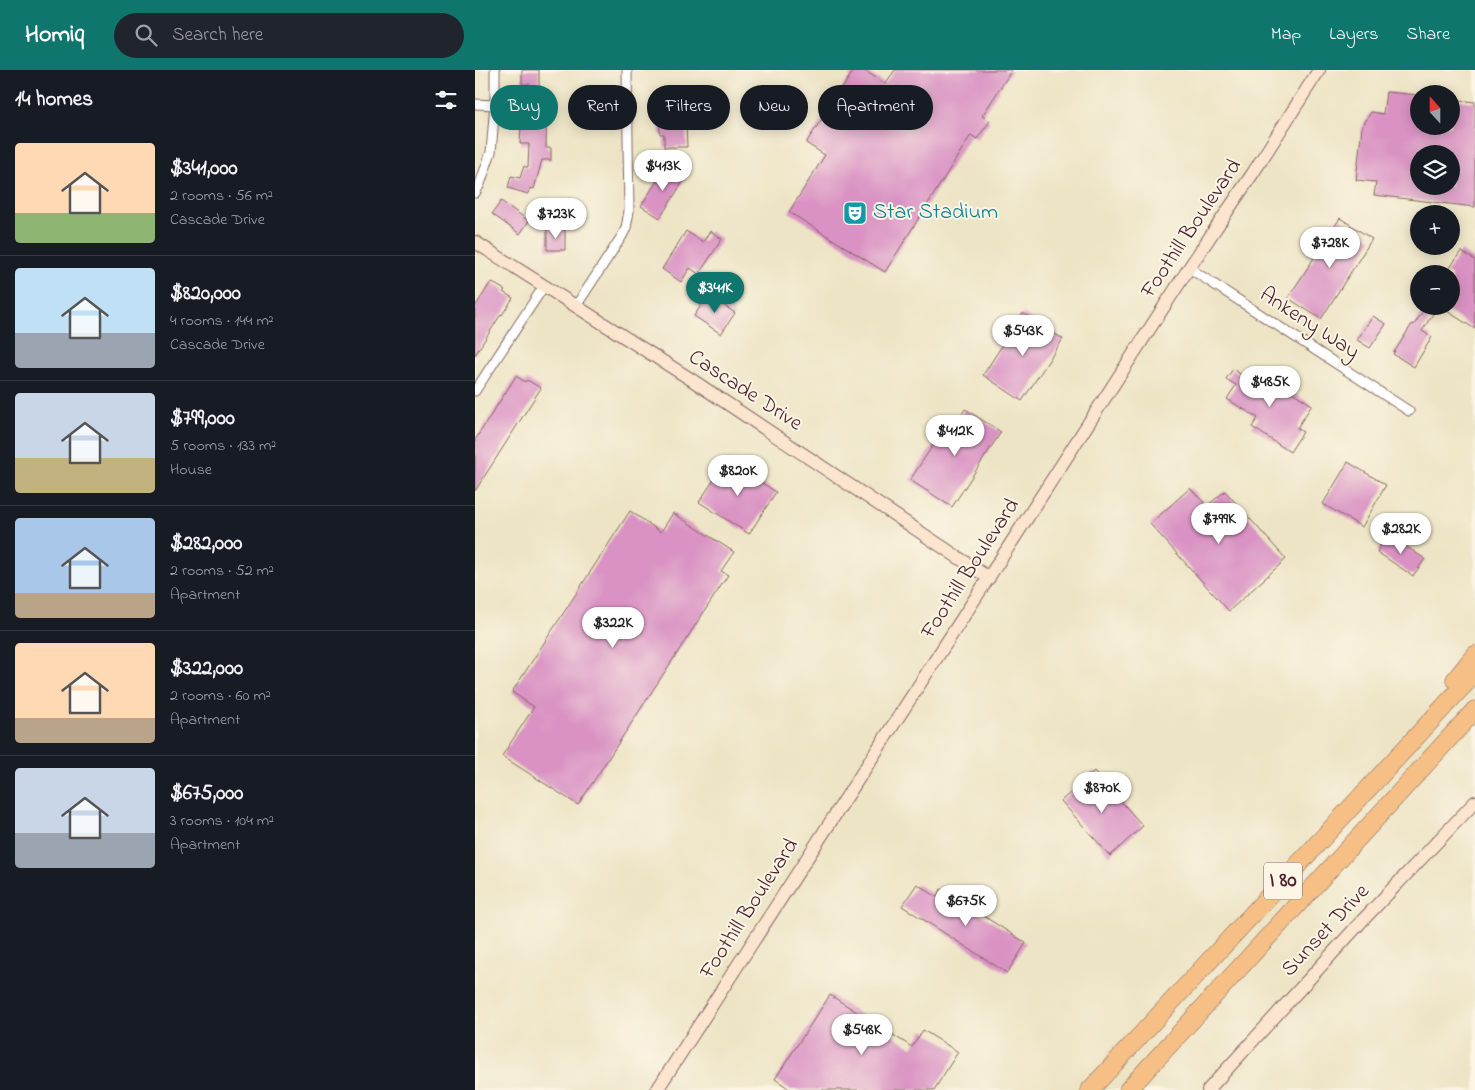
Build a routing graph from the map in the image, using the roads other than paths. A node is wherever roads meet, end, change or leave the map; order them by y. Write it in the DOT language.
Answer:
graph roads {
  1 [pos="495,70"];
  2 [pos="627,70"];
  3 [pos="1319,70"];
  4 [pos="495,85"];
  5 [pos="475,104"];
  6 [pos="490,105"];
  7 [pos="493,130"];
  8 [pos="475,193"];
  9 [pos="475,242"];
  10 [pos="1189,268"];
  11 [pos="544,286"];
  12 [pos="576,306"];
  13 [pos="475,391"];
  14 [pos="1409,411"];
  15 [pos="989,578"];
  16 [pos="1475,655"];
  17 [pos="1475,673"];
  18 [pos="1475,712"];
  19 [pos="1475,802"];
  20 [pos="1351,808"];
  21 [pos="657,1090"];
  22 [pos="1090,1090"];
  23 [pos="1128,1090"];
  24 [pos="1208,1090"];
  1 -- 4 [label="street"];
  2 -- 12 [label="street"];
  3 -- 10 [label="street, Foothill Boulevard"];
  5 -- 6 [label="street"];
  7 -- 8 [label="street"];
  9 -- 11 [label="street, Cascade Drive"];
  10 -- 14 [label="street, Ankeny Way"];
  10 -- 15 [label="street, Foothill Boulevard"];
  11 -- 12 [label="street, Cascade Drive"];
  11 -- 13 [label="street"];
  12 -- 15 [label="street, Cascade Drive"];
  15 -- 21 [label="street, Foothill Boulevard"];
  16 -- 20 [label="highway"];
  17 -- 20 [label="highway, I 80"];
  18 -- 23 [label="highway, I 80"];
  19 -- 24 [label="street, Sunset Drive"];
  20 -- 22 [label="highway, I 80"];
}
